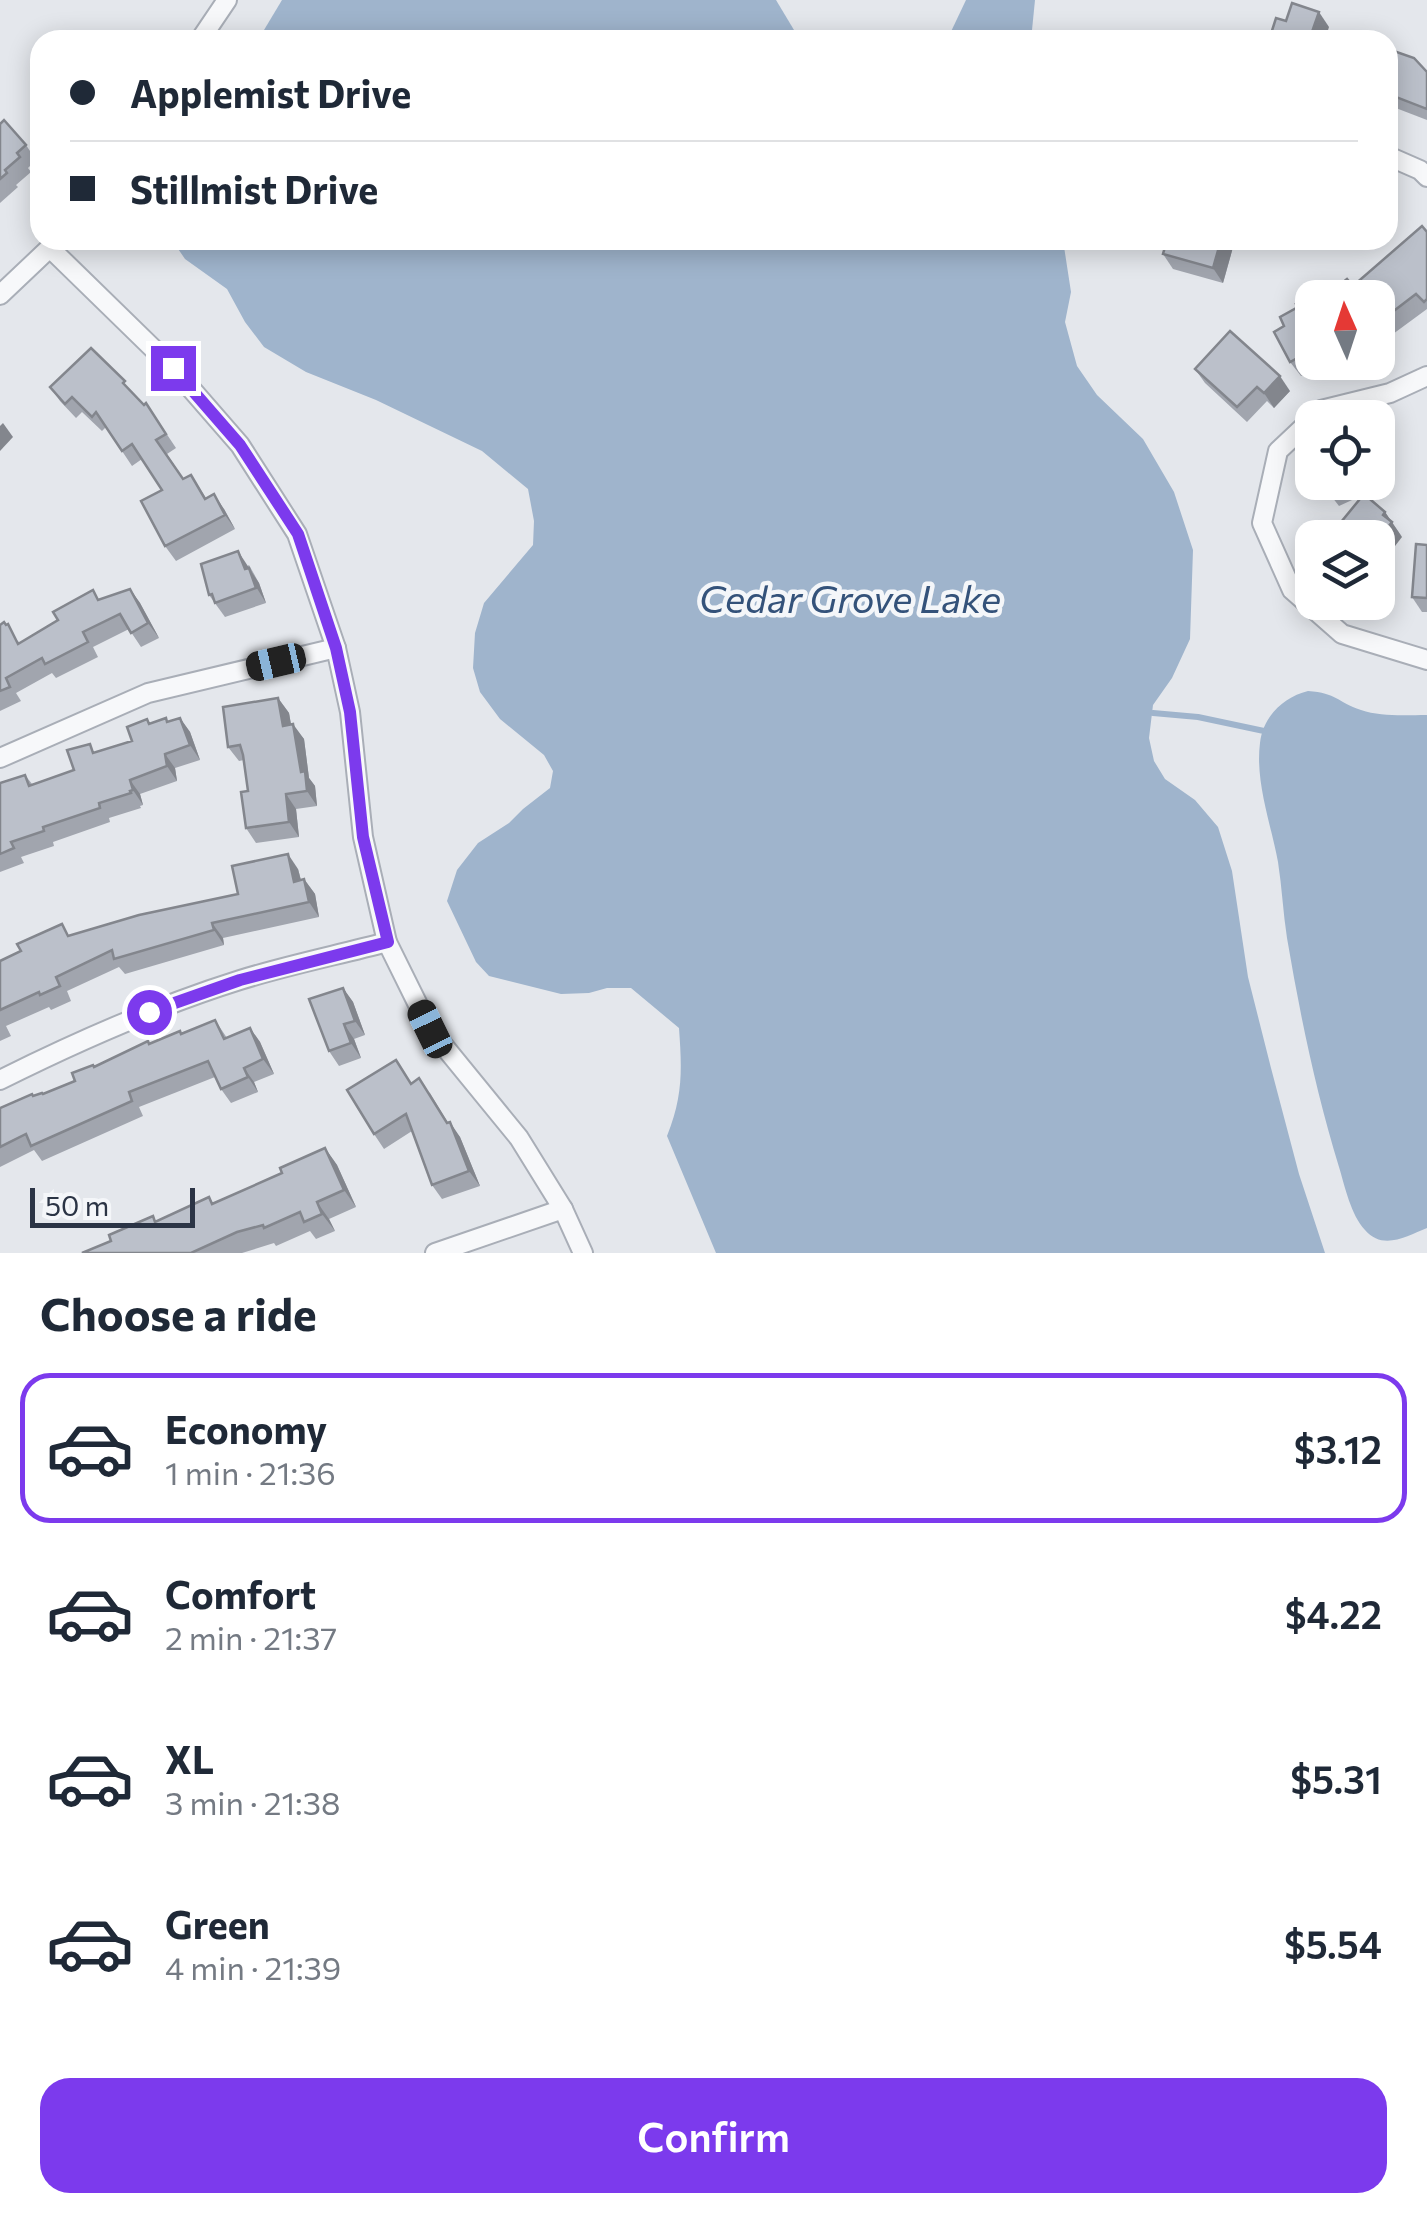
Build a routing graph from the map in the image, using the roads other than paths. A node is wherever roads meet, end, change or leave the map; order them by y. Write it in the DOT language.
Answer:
graph roads {
  1 [pos="227,0"];
  2 [pos="207,30"];
  3 [pos="1398,160"];
  4 [pos="1427,177"];
  5 [pos="49,250"];
  6 [pos="61,250"];
  7 [pos="0,295"];
  8 [pos="1427,376"];
  9 [pos="1362,400"];
  10 [pos="1295,435"];
  11 [pos="336,648"];
  12 [pos="1427,660"];
  13 [pos="0,758"];
  14 [pos="388,942"];
  15 [pos="0,1080"];
  16 [pos="563,1210"];
  17 [pos="435,1253"];
  18 [pos="583,1253"];
  1 -- 2 [label="street"];
  3 -- 4 [label="street"];
  5 -- 7 [label="street"];
  6 -- 11 [label="street"];
  8 -- 9 [label="street"];
  10 -- 12 [label="street"];
  11 -- 13 [label="street"];
  11 -- 14 [label="street"];
  14 -- 15 [label="street"];
  14 -- 16 [label="street"];
  16 -- 17 [label="street"];
  16 -- 18 [label="street"];
}
